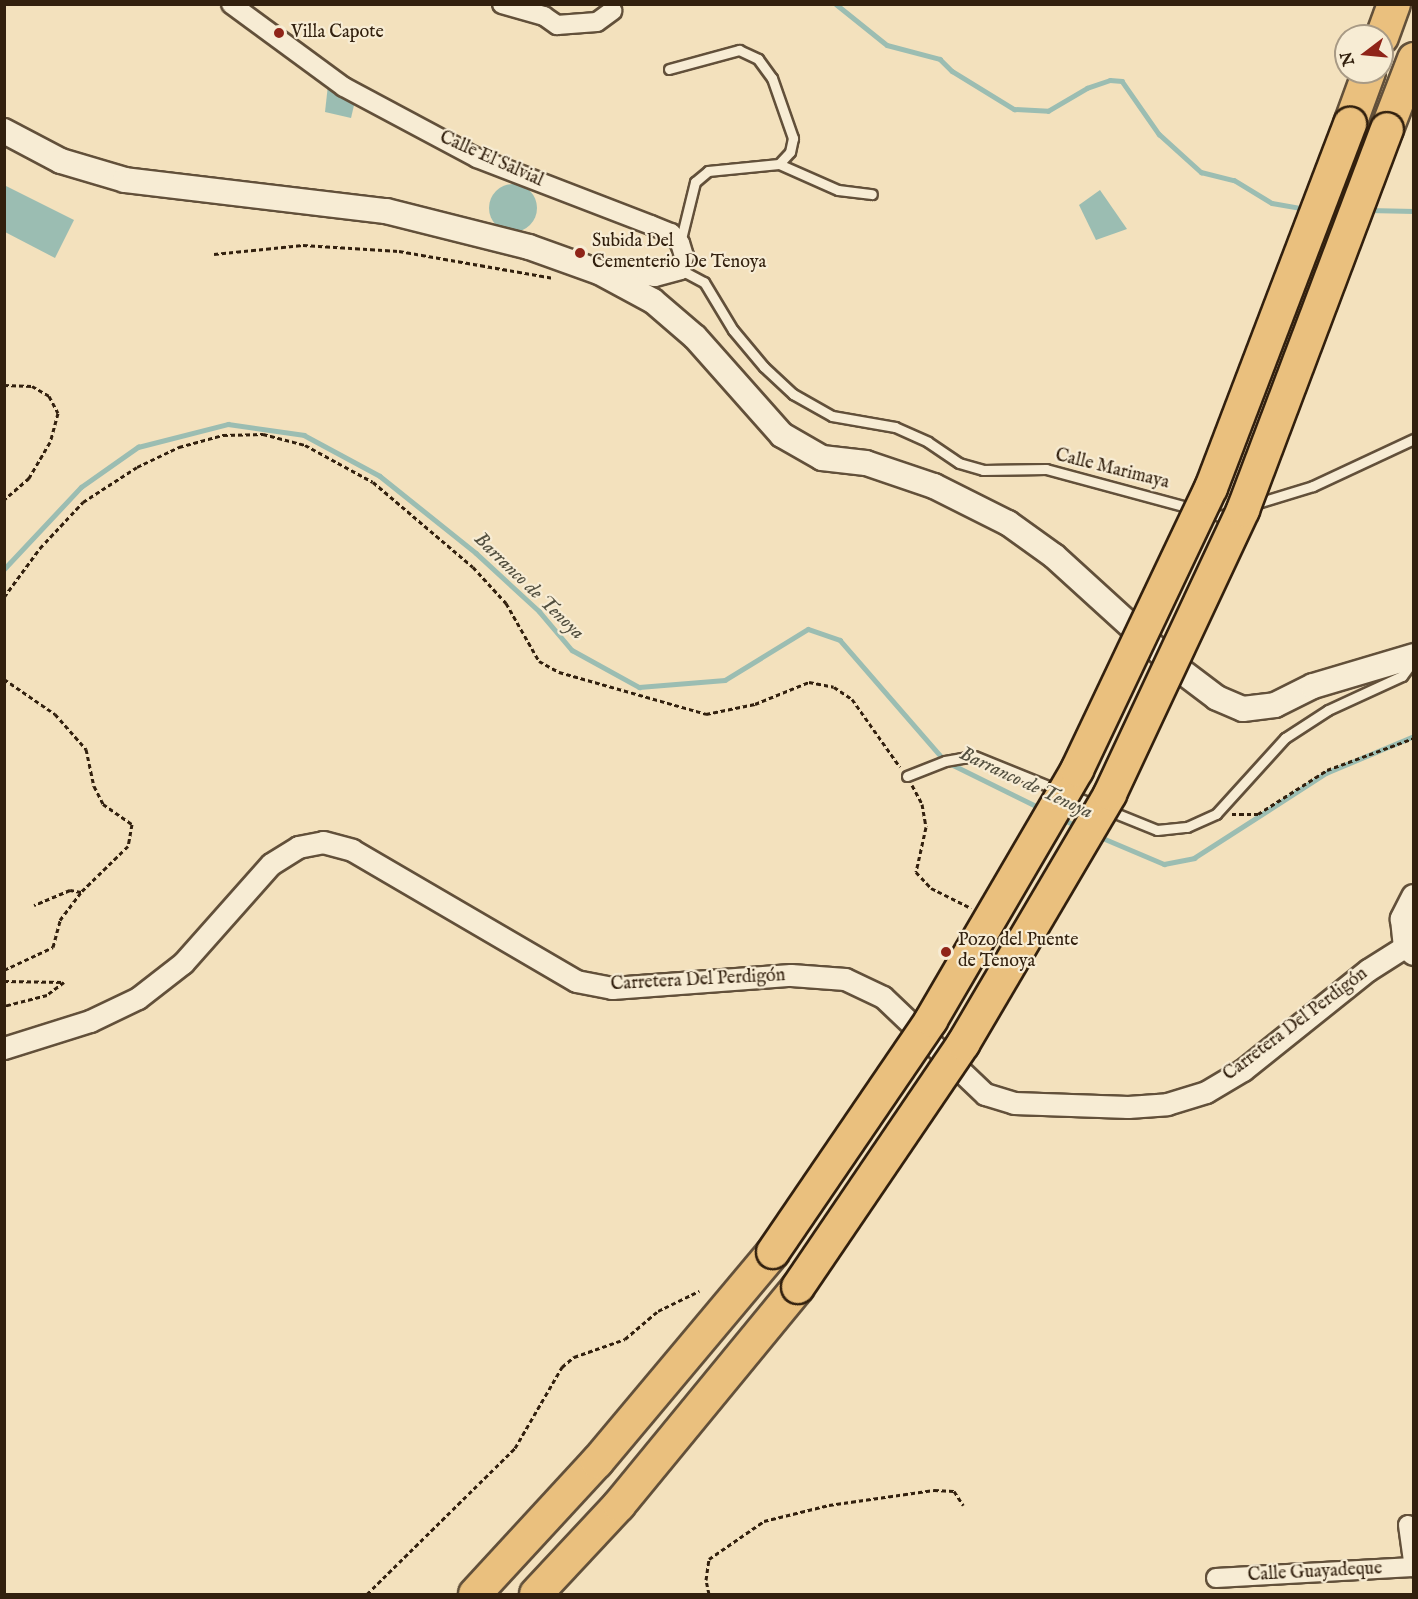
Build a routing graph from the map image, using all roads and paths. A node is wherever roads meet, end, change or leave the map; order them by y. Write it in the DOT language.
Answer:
graph roads {
  1 [pos="231,4"];
  2 [pos="502,4"];
  3 [pos="1394,4"];
  4 [pos="612,11"];
  5 [pos="1387,24"];
  6 [pos="1413,59"];
  7 [pos="669,69"];
  8 [pos="1365,84"];
  9 [pos="4,131"];
  10 [pos="779,164"];
  11 [pos="872,194"];
  12 [pos="680,243"];
  13 [pos="214,254"];
  14 [pos="681,270"];
  15 [pos="564,280"];
  16 [pos="616,281"];
  17 [pos="4,385"];
  18 [pos="1413,439"];
  19 [pos="4,500"];
  20 [pos="4,597"];
  21 [pos="1413,658"];
  22 [pos="4,679"];
  23 [pos="1413,738"];
  24 [pos="907,776"];
  25 [pos="1216,814"];
  26 [pos="81,892"];
  27 [pos="1413,897"];
  28 [pos="34,905"];
  29 [pos="982,914"];
  30 [pos="1410,949"];
  31 [pos="4,970"];
  32 [pos="4,981"];
  33 [pos="4,1006"];
  34 [pos="4,1048"];
  35 [pos="699,1291"];
  36 [pos="963,1505"];
  37 [pos="1408,1525"];
  38 [pos="1413,1568"];
  39 [pos="1216,1578"];
  40 [pos="367,1594"];
  41 [pos="475,1594"];
  42 [pos="536,1594"];
  43 [pos="709,1594"];
  1 -- 12 [label="street, Calle El Salvial"];
  2 -- 4 [label="street"];
  3 -- 5 [label="highway"];
  6 -- 42 [label="highway, bridge"];
  7 -- 10 [label="lane"];
  8 -- 41 [label="highway, bridge"];
  9 -- 16 [label="main road"];
  10 -- 11 [label="lane"];
  10 -- 12 [label="lane"];
  12 -- 14 [label="street"];
  13 -- 15 [label="path"];
  14 -- 16 [label="street"];
  14 -- 18 [label="lane, Calle Marimaya"];
  16 -- 21 [label="main road"];
  17 -- 19 [label="path"];
  20 -- 24 [label="path"];
  21 -- 25 [label="lane"];
  22 -- 26 [label="path"];
  23 -- 25 [label="path"];
  24 -- 25 [label="lane"];
  24 -- 29 [label="path"];
  26 -- 28 [label="path"];
  26 -- 31 [label="path"];
  27 -- 30 [label="main road"];
  30 -- 34 [label="street, Carretera Del Perdigón"];
  32 -- 33 [label="path"];
  35 -- 40 [label="path"];
  36 -- 43 [label="path"];
  37 -- 38 [label="street"];
  38 -- 39 [label="street, Calle Guayadeque"];
}
